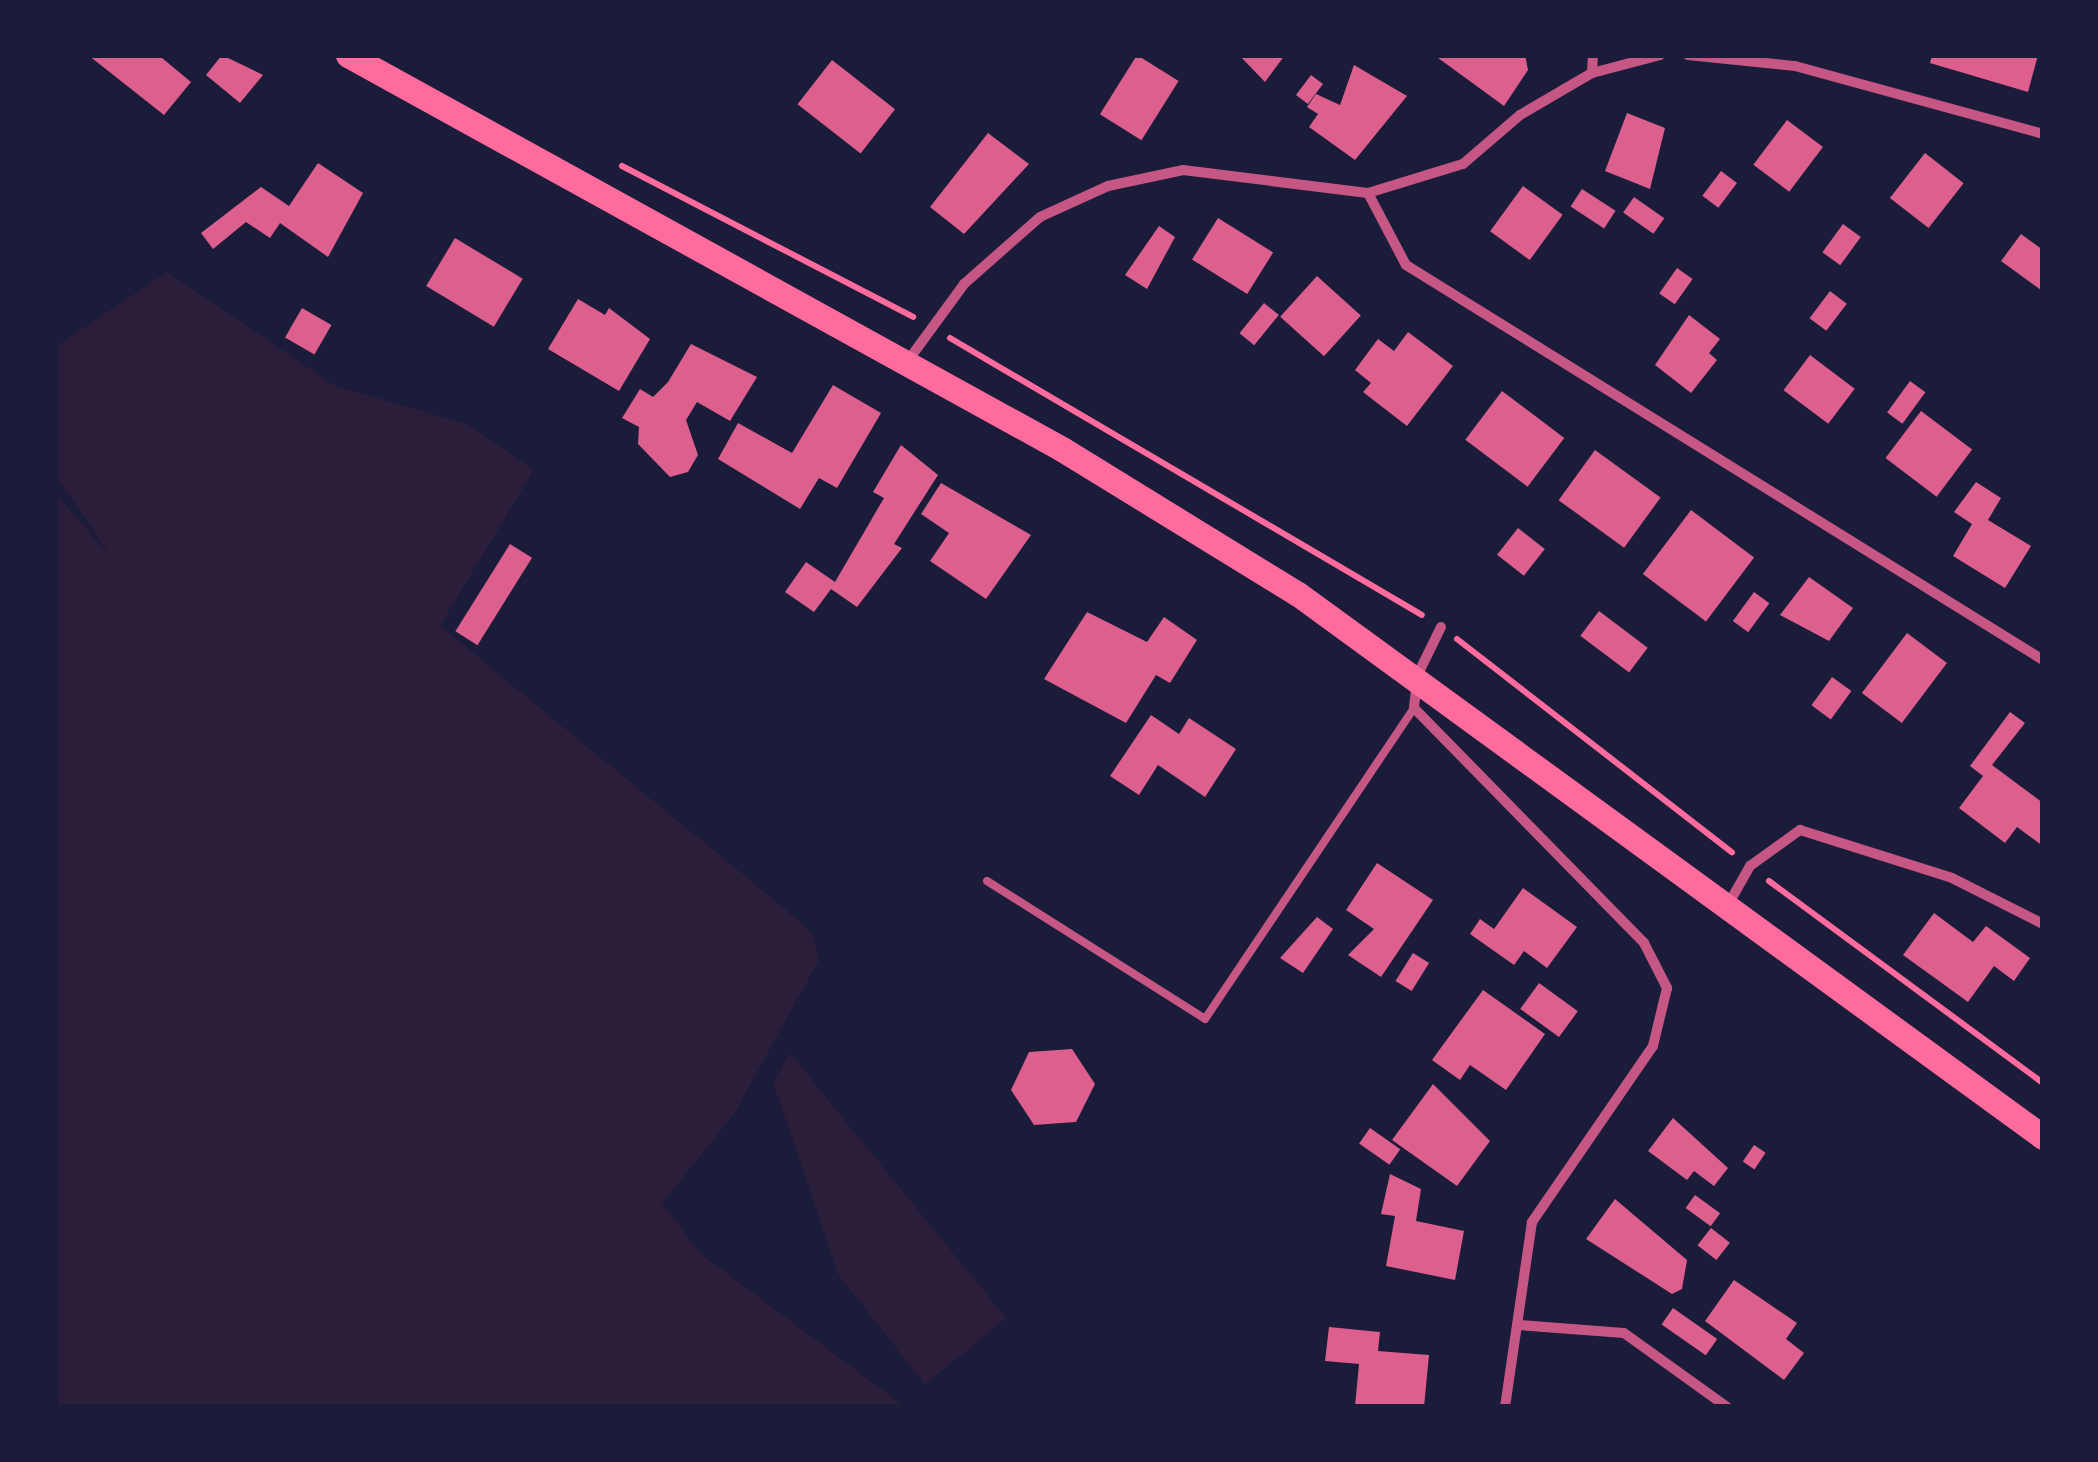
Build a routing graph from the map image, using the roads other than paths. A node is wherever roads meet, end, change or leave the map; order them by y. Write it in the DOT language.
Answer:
graph roads {
  1 [pos="382,55"];
  2 [pos="1593,55"];
  3 [pos="1660,55"];
  4 [pos="1688,55"];
  5 [pos="352,58"];
  6 [pos="1592,73"];
  7 [pos="2043,134"];
  8 [pos="1368,193"];
  9 [pos="906,364"];
  10 [pos="1441,626"];
  11 [pos="2043,660"];
  12 [pos="1418,674"];
  13 [pos="1414,708"];
  14 [pos="988,882"];
  15 [pos="1729,903"];
  16 [pos="2043,924"];
  17 [pos="2043,1137"];
  18 [pos="1518,1325"];
  19 [pos="1504,1407"];
  20 [pos="1727,1407"];
  1 -- 5 [label="street"];
  2 -- 6 [label="street"];
  3 -- 6 [label="street"];
  4 -- 7 [label="street"];
  5 -- 9 [label="main road"];
  6 -- 8 [label="street"];
  8 -- 9 [label="street"];
  8 -- 11 [label="street"];
  9 -- 12 [label="main road"];
  10 -- 12 [label="street"];
  12 -- 13 [label="street"];
  12 -- 15 [label="main road"];
  13 -- 14 [label="lane"];
  13 -- 18 [label="street"];
  15 -- 16 [label="street"];
  15 -- 17 [label="main road"];
  18 -- 19 [label="street"];
  18 -- 20 [label="street"];
}
